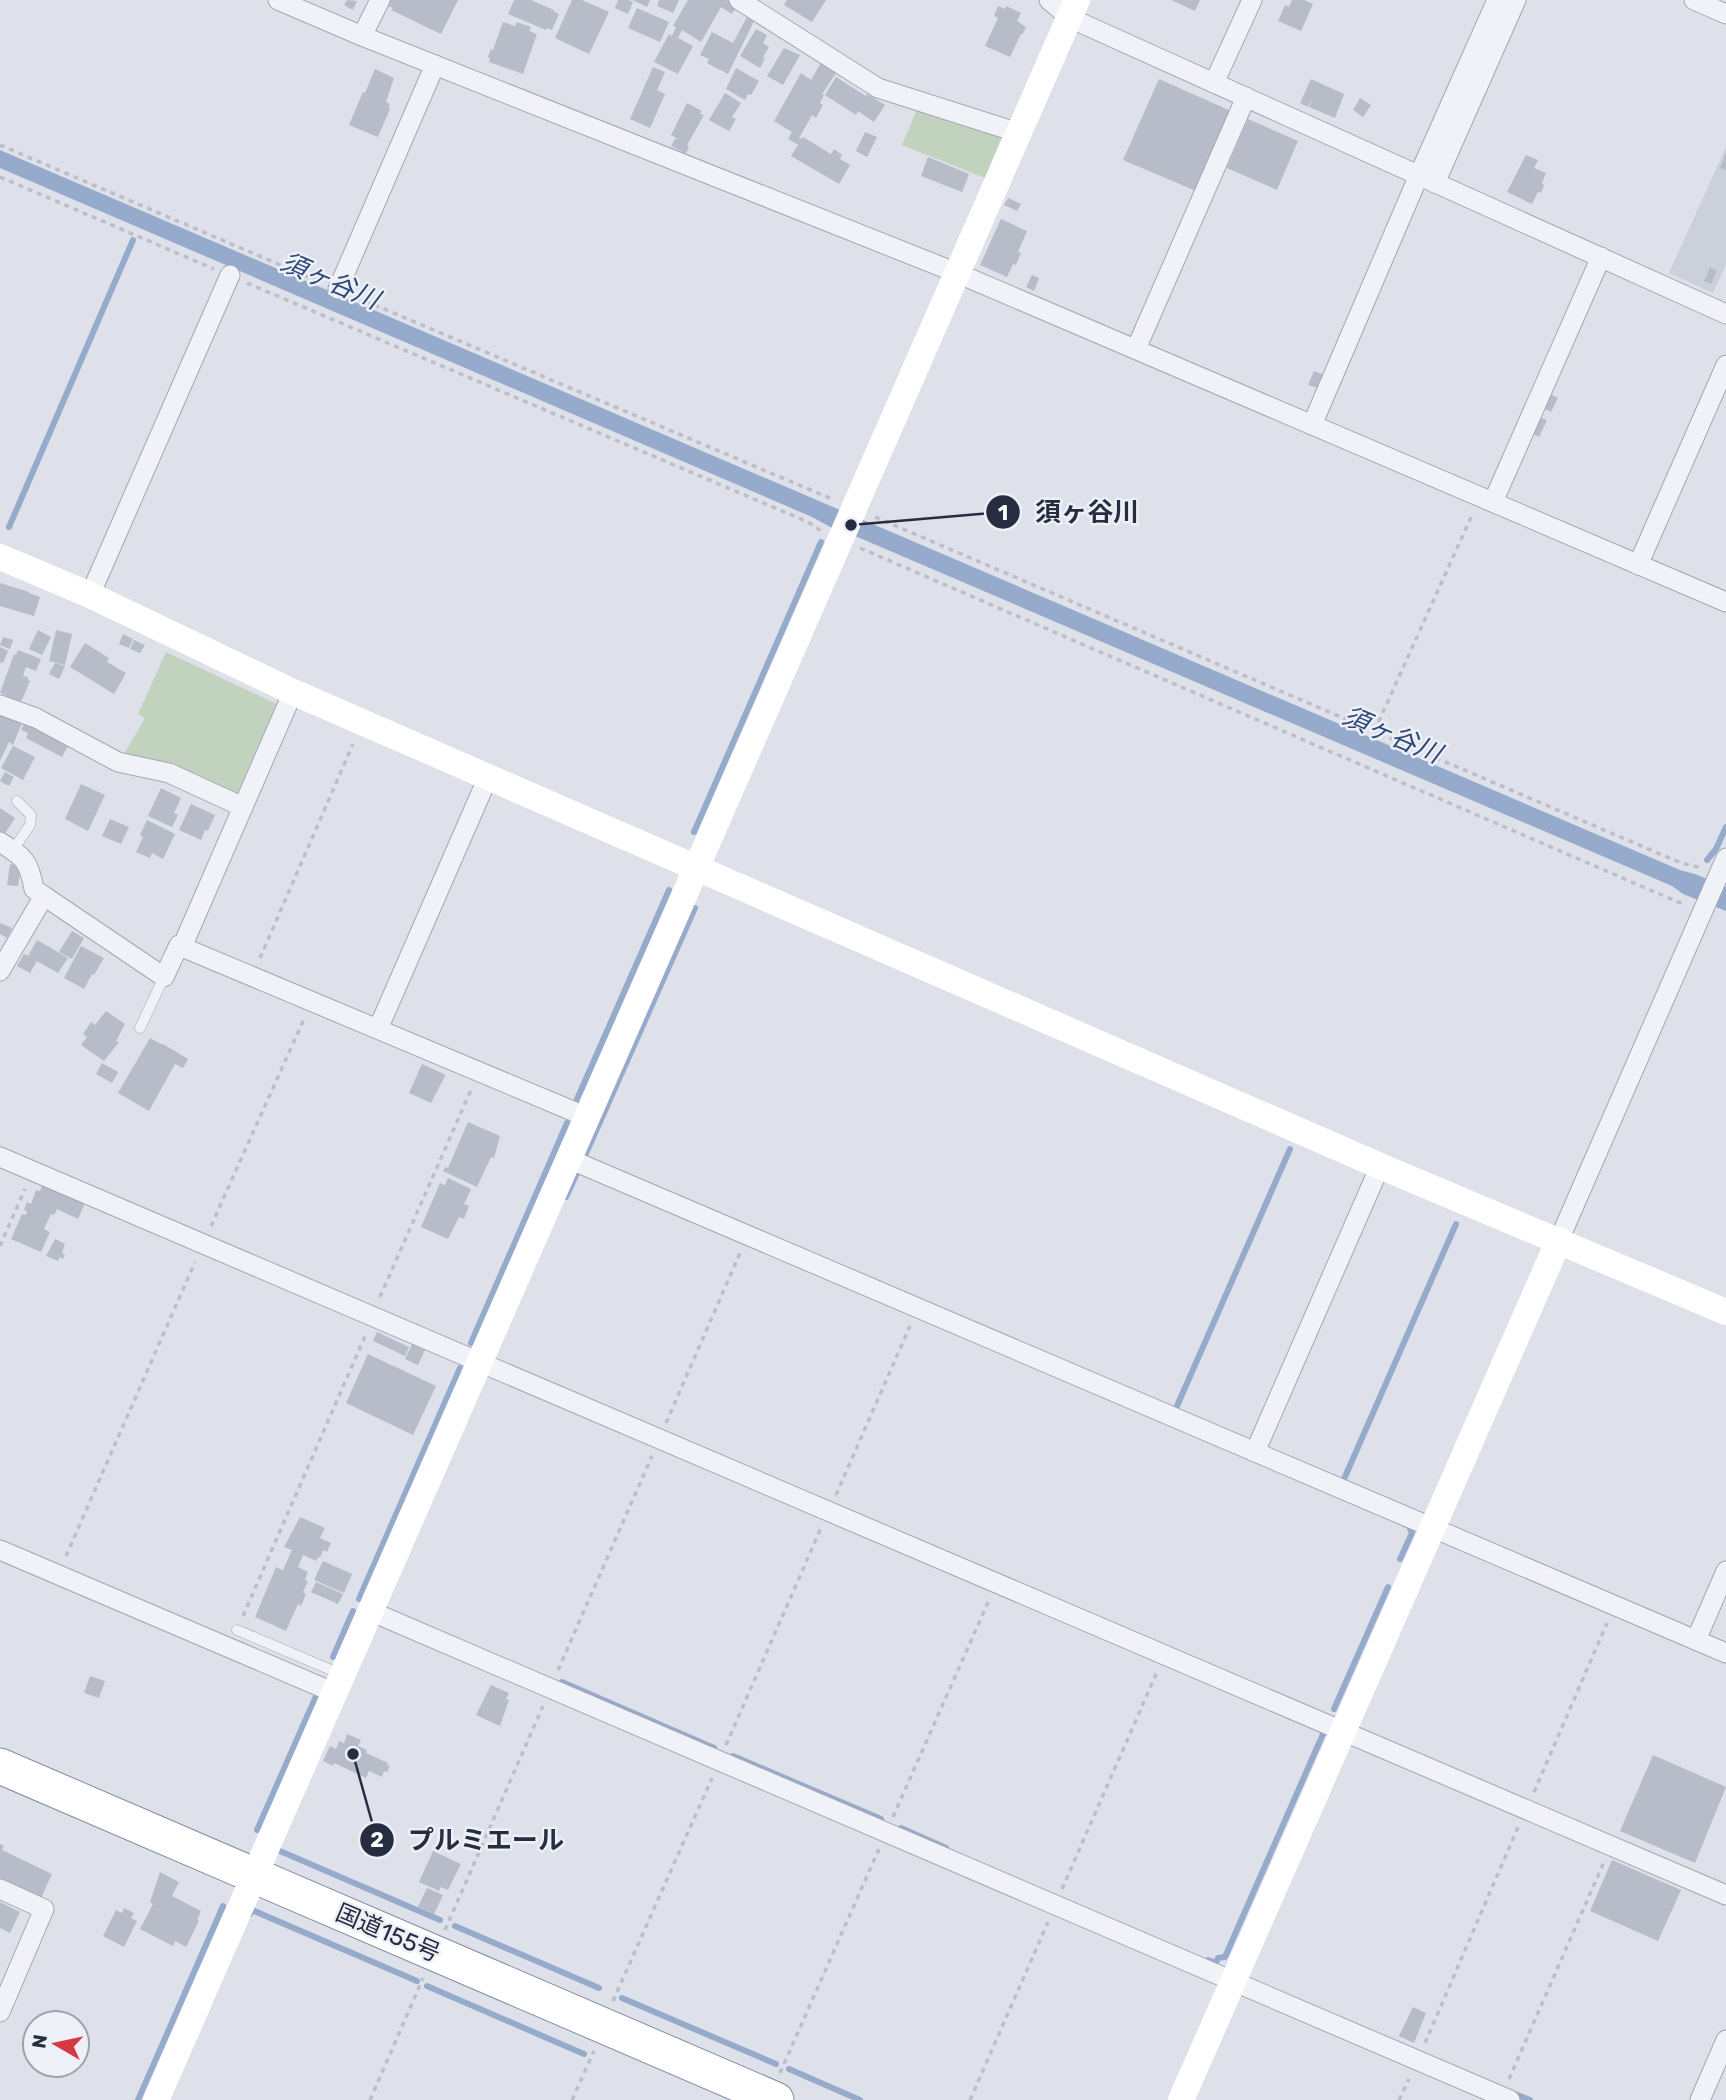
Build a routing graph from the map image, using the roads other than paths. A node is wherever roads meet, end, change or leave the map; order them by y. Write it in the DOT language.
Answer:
graph roads {
  1 [pos="278,0"];
  2 [pos="380,0"];
  3 [pos="739,0"];
  4 [pos="1049,0"];
  5 [pos="1252,0"];
  6 [pos="1497,0"];
  7 [pos="1516,0"];
  8 [pos="1694,0"];
  9 [pos="1074,9"];
  10 [pos="1726,14"];
  11 [pos="362,36"];
  12 [pos="435,65"];
  13 [pos="1214,83"];
  14 [pos="1246,97"];
  15 [pos="1019,133"];
  16 [pos="1427,179"];
  17 [pos="1601,257"];
  18 [pos="957,273"];
  19 [pos="229,275"];
  20 [pos="338,289"];
  21 [pos="1726,314"];
  22 [pos="1136,349"];
  23 [pos="1726,365"];
  24 [pos="1312,425"];
  25 [pos="1487,500"];
  26 [pos="0,557"];
  27 [pos="1638,565"];
  28 [pos="90,595"];
  29 [pos="1726,602"];
  30 [pos="293,692"];
  31 [pos="0,705"];
  32 [pos="488,777"];
  33 [pos="17,801"];
  34 [pos="243,807"];
  35 [pos="7,846"];
  36 [pos="1726,858"];
  37 [pos="696,868"];
  38 [pos="44,896"];
  39 [pos="182,947"];
  40 [pos="0,971"];
  41 [pos="164,977"];
  42 [pos="141,1028"];
  43 [pos="377,1029"];
  44 [pos="587,1118"];
  45 [pos="0,1157"];
  46 [pos="569,1159"];
  47 [pos="1380,1166"];
  48 [pos="1559,1240"];
  49 [pos="1726,1312"];
  50 [pos="480,1362"];
  51 [pos="1255,1452"];
  52 [pos="1433,1527"];
  53 [pos="0,1550"];
  54 [pos="1726,1570"];
  55 [pos="370,1611"];
  56 [pos="237,1630"];
  57 [pos="1696,1640"];
  58 [pos="1726,1653"];
  59 [pos="339,1684"];
  60 [pos="1344,1730"];
  61 [pos="0,1766"];
  62 [pos="255,1875"];
  63 [pos="0,1889"];
  64 [pos="1726,1895"];
  65 [pos="1233,1981"];
  66 [pos="0,2012"];
  67 [pos="1726,2040"];
  68 [pos="1506,2098"];
  69 [pos="156,2100"];
  70 [pos="776,2100"];
  71 [pos="1181,2100"];
  72 [pos="1700,2100"];
  1 -- 11 [label="street"];
  2 -- 11 [label="street"];
  3 -- 15 [label="street"];
  4 -- 9 [label="street"];
  5 -- 13 [label="street"];
  6 -- 16 [label="street"];
  7 -- 16 [label="street"];
  8 -- 10 [label="street"];
  9 -- 13 [label="street"];
  9 -- 15 [label="street"];
  11 -- 12 [label="street"];
  12 -- 18 [label="street"];
  12 -- 20 [label="street"];
  13 -- 14 [label="street"];
  14 -- 16 [label="street"];
  14 -- 22 [label="street"];
  15 -- 18 [label="street"];
  16 -- 17 [label="street"];
  16 -- 24 [label="street"];
  17 -- 21 [label="street"];
  17 -- 25 [label="street"];
  18 -- 22 [label="street"];
  18 -- 37 [label="street"];
  19 -- 28 [label="street"];
  22 -- 24 [label="street"];
  23 -- 27 [label="street"];
  24 -- 25 [label="street"];
  25 -- 27 [label="street"];
  26 -- 28 [label="street"];
  27 -- 29 [label="street"];
  28 -- 30 [label="street"];
  30 -- 32 [label="street"];
  30 -- 34 [label="street"];
  31 -- 34 [label="street"];
  32 -- 37 [label="street"];
  32 -- 43 [label="street"];
  33 -- 35 [label="lane"];
  34 -- 39 [label="street"];
  35 -- 38 [label="street"];
  36 -- 48 [label="street"];
  37 -- 44 [label="street"];
  37 -- 47 [label="street"];
  38 -- 40 [label="street"];
  38 -- 41 [label="street"];
  39 -- 41 [label="street"];
  39 -- 43 [label="street"];
  41 -- 42 [label="lane"];
  43 -- 44 [label="street"];
  44 -- 46 [label="street"];
  45 -- 50 [label="street"];
  46 -- 50 [label="street"];
  46 -- 51 [label="street"];
  47 -- 48 [label="street"];
  47 -- 51 [label="street"];
  48 -- 49 [label="street"];
  48 -- 52 [label="street"];
  50 -- 55 [label="street"];
  50 -- 60 [label="street"];
  51 -- 52 [label="street"];
  52 -- 57 [label="street"];
  52 -- 60 [label="street"];
  53 -- 59 [label="street"];
  54 -- 57 [label="street"];
  55 -- 59 [label="street"];
  55 -- 65 [label="street"];
  56 -- 59 [label="lane"];
  57 -- 58 [label="street"];
  59 -- 62 [label="street"];
  60 -- 64 [label="street"];
  60 -- 65 [label="street"];
  61 -- 62 [label="highway, 国道155号"];
  62 -- 69 [label="street"];
  62 -- 70 [label="highway, 国道155号"];
  63 -- 66 [label="street"];
  65 -- 68 [label="street"];
  65 -- 71 [label="street"];
  67 -- 72 [label="street"];
}
